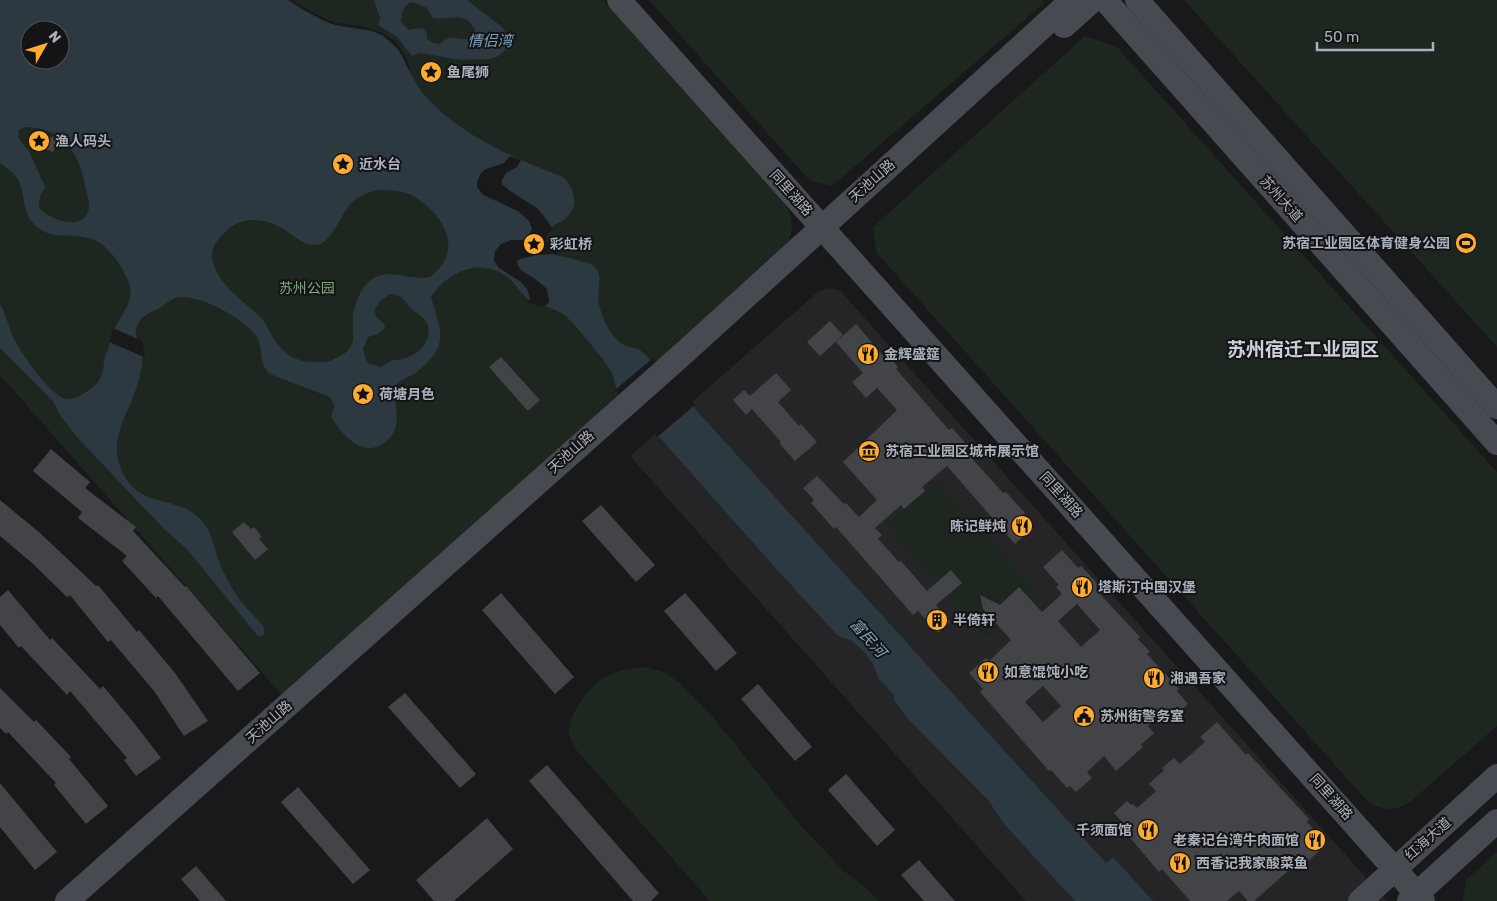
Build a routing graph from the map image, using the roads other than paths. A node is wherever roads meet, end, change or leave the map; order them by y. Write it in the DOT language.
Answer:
graph roads {
  1 [pos="619,0"];
  2 [pos="1072,0"];
  3 [pos="1093,0"];
  4 [pos="1105,0"];
  5 [pos="1137,0"];
  6 [pos="826,232"];
  7 [pos="1497,407"];
  8 [pos="603,432"];
  9 [pos="1497,443"];
  10 [pos="1497,776"];
  11 [pos="1497,821"];
  12 [pos="1395,869"];
  13 [pos="1416,899"];
  14 [pos="67,901"];
  15 [pos="90,901"];
  16 [pos="1360,901"];
  1 -- 6 [label="street, 同里湖路"];
  2 -- 6 [label="street, 天池山路"];
  3 -- 6 [label="street, 天池山路"];
  4 -- 9 [label="street, 苏州大道"];
  5 -- 7 [label="street, 苏州大道"];
  6 -- 8 [label="street, 天池山路"];
  6 -- 12 [label="street, 同里湖路"];
  8 -- 14 [label="street, 天池山路"];
  8 -- 15 [label="street, 天池山路"];
  10 -- 12 [label="street, 红海大道"];
  11 -- 13 [label="street"];
  12 -- 13 [label="street, 同里湖路"];
  12 -- 16 [label="street, 红海大道"];
}
